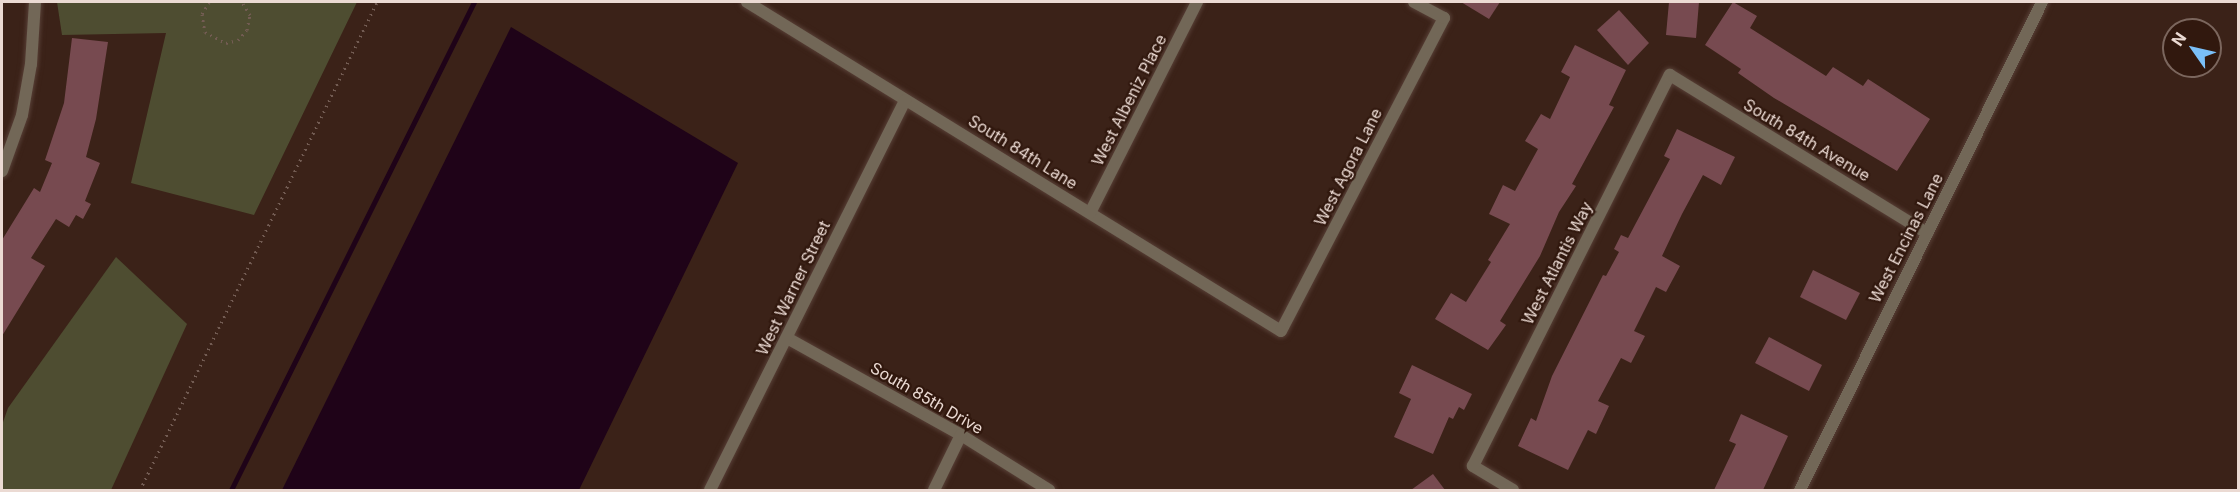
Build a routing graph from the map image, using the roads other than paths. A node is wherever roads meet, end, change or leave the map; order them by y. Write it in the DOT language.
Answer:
graph roads {
  1 [pos="35,2"];
  2 [pos="747,2"];
  3 [pos="1197,2"];
  4 [pos="1414,2"];
  5 [pos="2042,2"];
  6 [pos="1670,75"];
  7 [pos="905,100"];
  8 [pos="2,171"];
  9 [pos="1090,213"];
  10 [pos="1927,232"];
  11 [pos="1281,331"];
  12 [pos="787,338"];
  13 [pos="961,435"];
  14 [pos="710,490"];
  15 [pos="934,490"];
  16 [pos="1049,490"];
  17 [pos="1513,490"];
  18 [pos="1800,490"];
  1 -- 8 [label="street"];
  2 -- 7 [label="street, South 84th Lane"];
  3 -- 9 [label="street, West Albeniz Place"];
  4 -- 11 [label="street, West Agora Lane"];
  5 -- 10 [label="street, West Encinas Lane"];
  6 -- 10 [label="street, South 84th Avenue"];
  6 -- 17 [label="street, West Atlantis Way"];
  7 -- 9 [label="street, South 84th Lane"];
  7 -- 12 [label="street, West Warner Street"];
  9 -- 11 [label="street, South 84th Lane"];
  10 -- 18 [label="street, West Encinas Lane"];
  12 -- 13 [label="street, South 85th Drive"];
  12 -- 14 [label="street, West Warner Street"];
  13 -- 15 [label="street"];
  13 -- 16 [label="street, South 85th Drive"];
}
